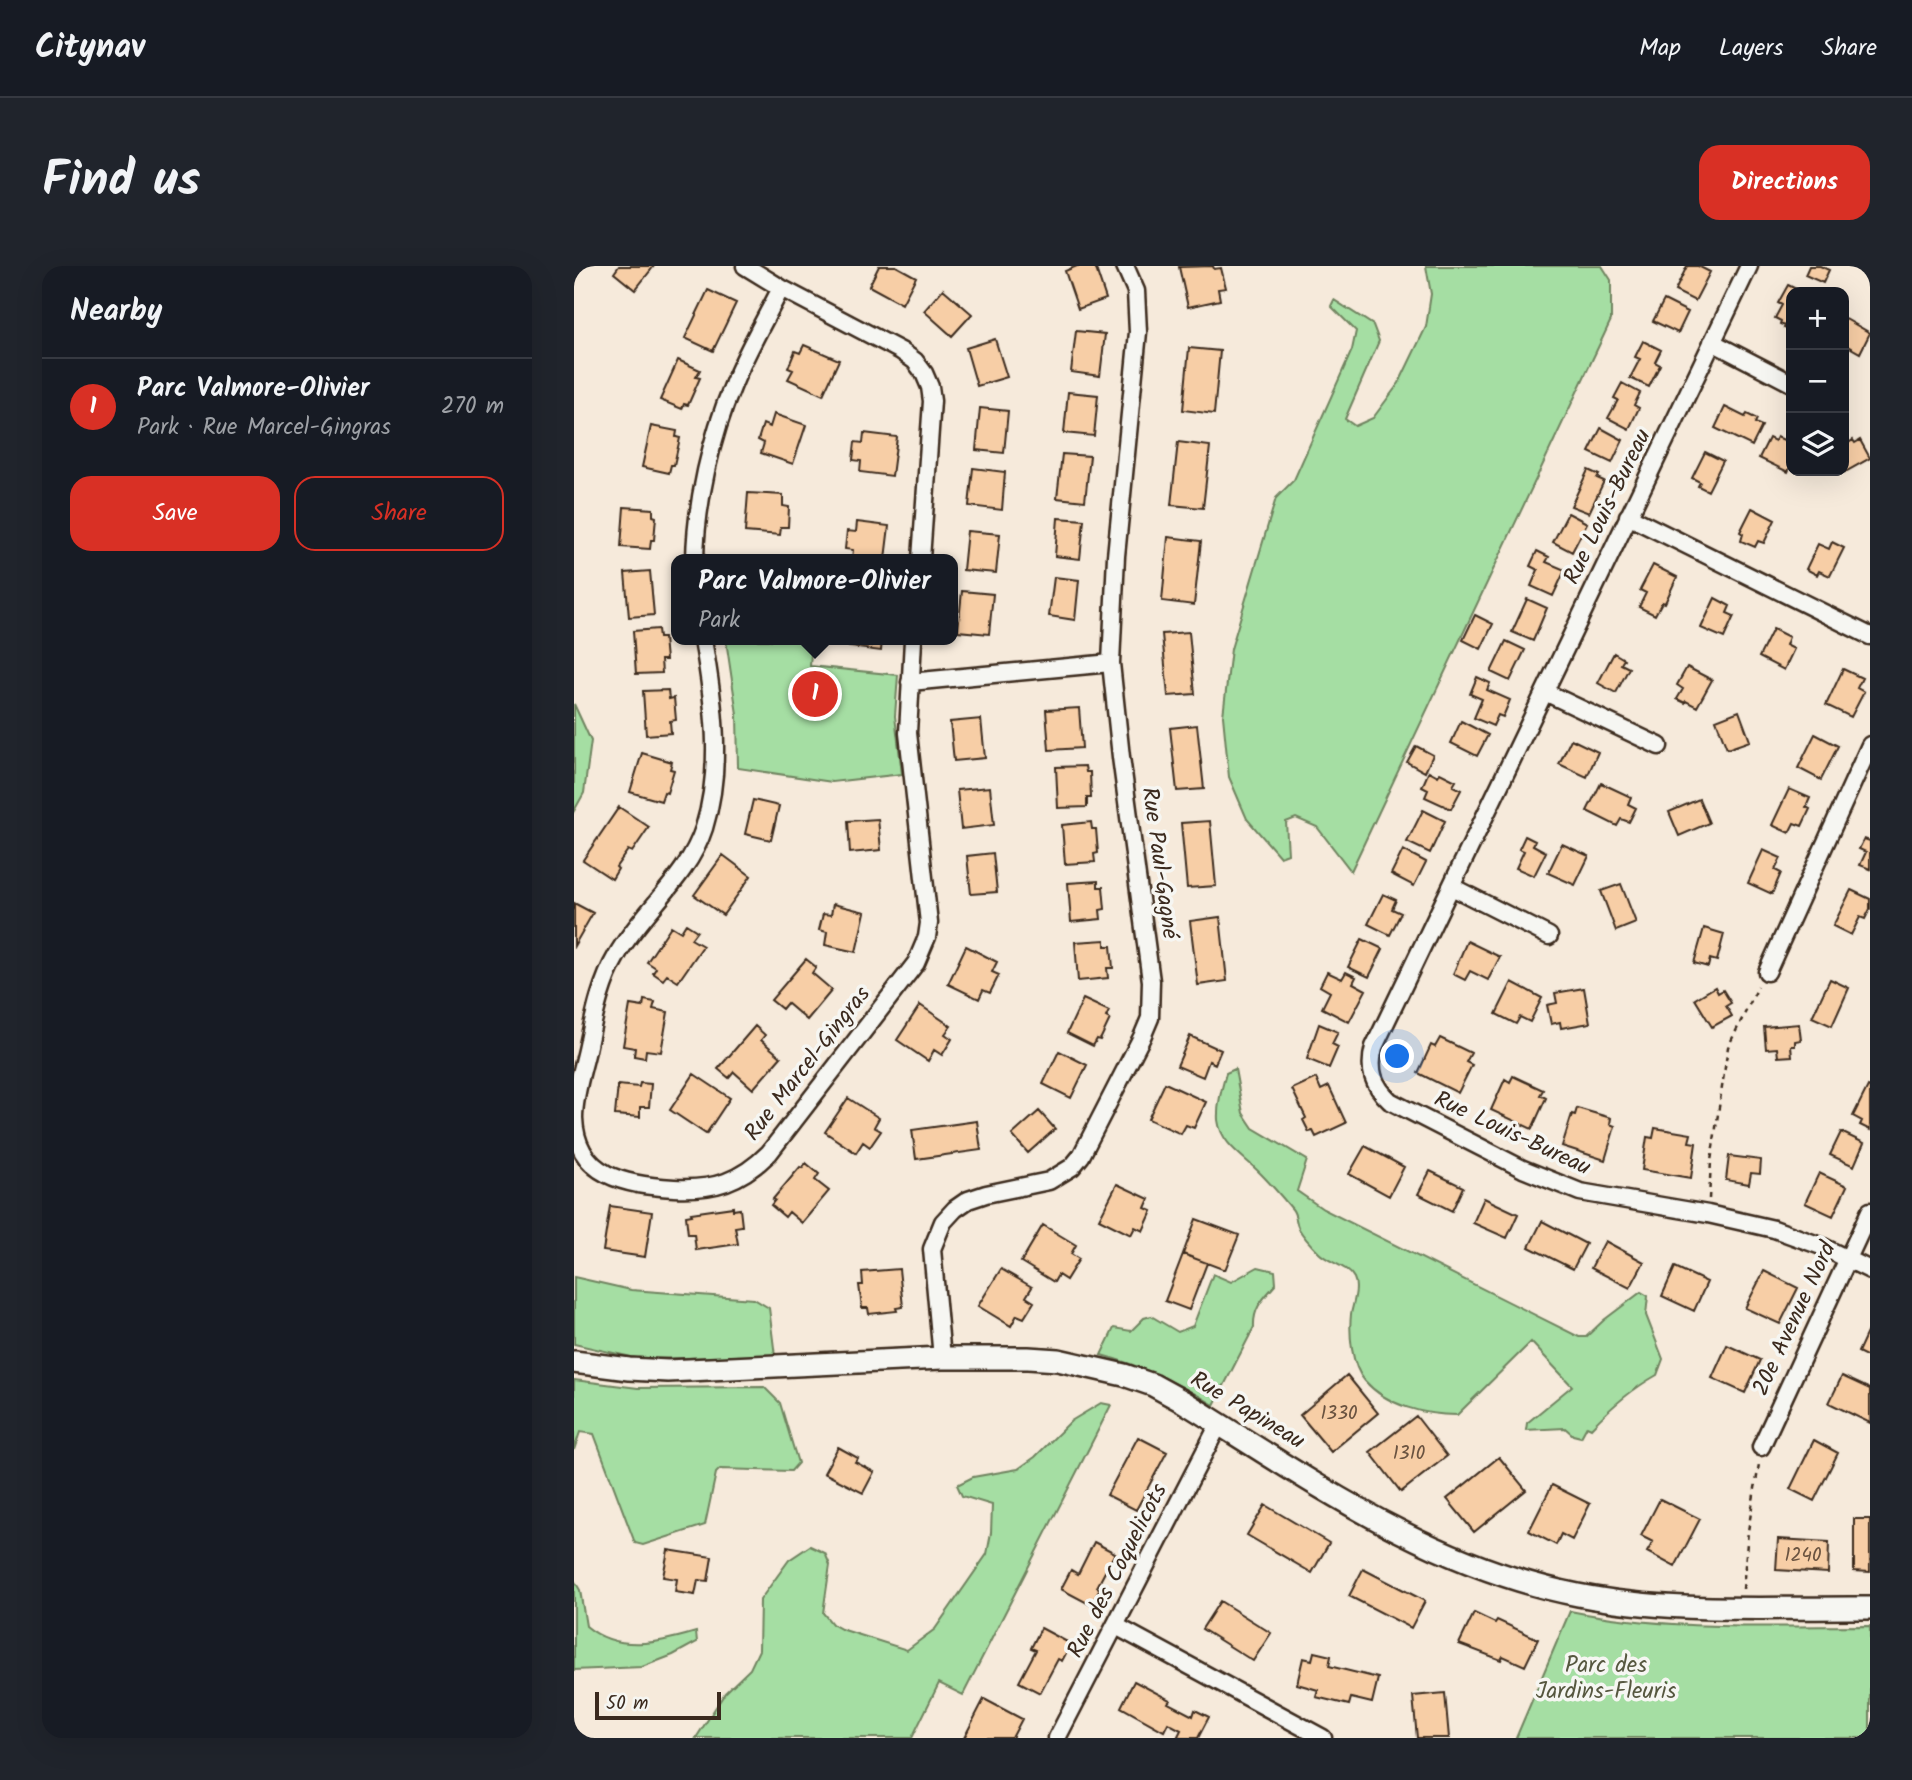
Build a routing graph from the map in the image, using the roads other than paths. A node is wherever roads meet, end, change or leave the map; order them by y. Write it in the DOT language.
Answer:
graph roads {
  1 [pos="745,266"];
  2 [pos="1125,266"];
  3 [pos="1748,266"];
  4 [pos="781,288"];
  5 [pos="1712,342"];
  6 [pos="1786,380"];
  7 [pos="1628,516"];
  8 [pos="696,554"];
  9 [pos="921,554"];
  10 [pos="1870,636"];
  11 [pos="704,645"];
  12 [pos="913,645"];
  13 [pos="1111,663"];
  14 [pos="910,682"];
  15 [pos="1545,692"];
  16 [pos="1870,745"];
  17 [pos="1659,746"];
  18 [pos="1452,887"];
  19 [pos="1549,936"];
  20 [pos="1767,972"];
  21 [pos="1870,1211"];
  22 [pos="1848,1259"];
  23 [pos="1870,1270"];
  24 [pos="942,1359"];
  25 [pos="574,1362"];
  26 [pos="1219,1424"];
  27 [pos="1761,1447"];
  28 [pos="1870,1608"];
  29 [pos="1115,1626"];
  30 [pos="1057,1738"];
  31 [pos="1323,1738"];
  1 -- 4 [label="street"];
  2 -- 13 [label="street, Rue Paul-Gagné"];
  3 -- 5 [label="street, Rue Louis-Bureau"];
  4 -- 8 [label="street"];
  4 -- 9 [label="street"];
  5 -- 6 [label="street"];
  5 -- 7 [label="street, Rue Louis-Bureau"];
  7 -- 10 [label="street"];
  7 -- 15 [label="street, Rue Louis-Bureau"];
  11 -- 14 [label="street, Rue Marcel-Gingras"];
  12 -- 14 [label="street, Rue Marcel-Gingras"];
  13 -- 14 [label="street"];
  13 -- 24 [label="street, Rue Paul-Gagné"];
  15 -- 17 [label="street"];
  15 -- 18 [label="street, Rue Louis-Bureau"];
  16 -- 20 [label="street"];
  18 -- 19 [label="street"];
  18 -- 22 [label="street, Rue Louis-Bureau"];
  21 -- 22 [label="street, 20e Avenue Nord"];
  22 -- 23 [label="street, Rue Louis-Bureau"];
  22 -- 27 [label="street, 20e Avenue Nord"];
  24 -- 25 [label="street, Rue Papineau"];
  24 -- 26 [label="street, Rue Papineau"];
  26 -- 28 [label="street, Rue Papineau"];
  26 -- 29 [label="street, Rue des Coquelicots"];
  29 -- 30 [label="street, Rue des Coquelicots"];
  29 -- 31 [label="street"];
}
